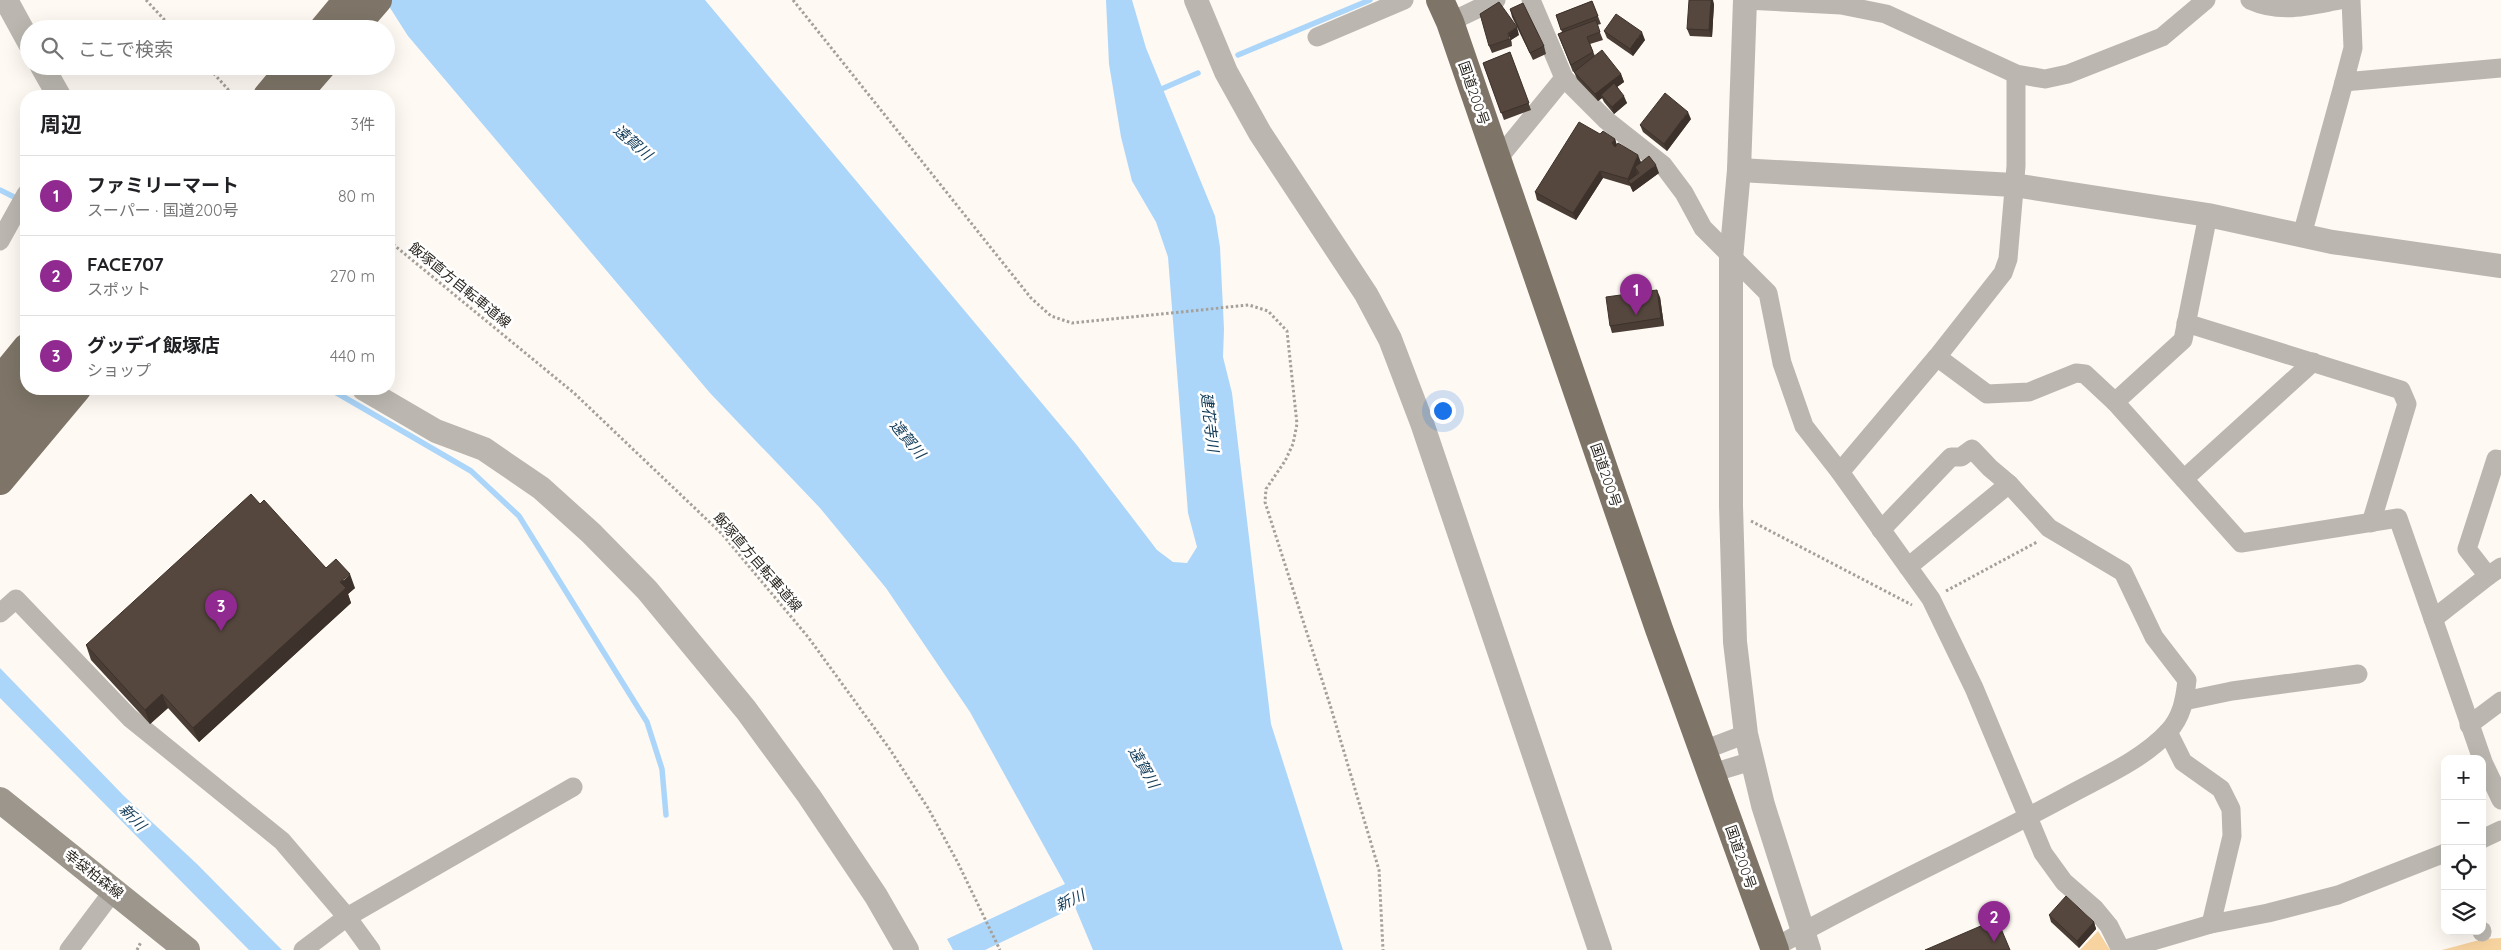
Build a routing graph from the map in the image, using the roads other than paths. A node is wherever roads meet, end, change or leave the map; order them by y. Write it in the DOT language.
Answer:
graph roads {
  1 [pos="6,0"];
  2 [pos="347,0"];
  3 [pos="378,0"];
  4 [pos="1196,0"];
  5 [pos="1404,0"];
  6 [pos="1496,0"];
  7 [pos="1531,0"];
  8 [pos="1745,0"];
  9 [pos="2206,0"];
  10 [pos="2250,0"];
  11 [pos="2340,0"];
  12 [pos="2351,0"];
  13 [pos="1445,11"];
  14 [pos="330,20"];
  15 [pos="361,20"];
  16 [pos="20,26"];
  17 [pos="1317,37"];
  18 [pos="2501,68"];
  19 [pos="2016,74"];
  20 [pos="47,75"];
  21 [pos="304,75"];
  22 [pos="1564,78"];
  23 [pos="2344,82"];
  24 [pos="279,88"];
  25 [pos="56,90"];
  26 [pos="1497,160"];
  27 [pos="1739,170"];
  28 [pos="2014,185"];
  29 [pos="20,205"];
  30 [pos="2208,215"];
  31 [pos="2302,235"];
  32 [pos="0,241"];
  33 [pos="1732,258"];
  34 [pos="2501,266"];
  35 [pos="2186,323"];
  36 [pos="20,355"];
  37 [pos="1937,357"];
  38 [pos="2313,362"];
  39 [pos="0,380"];
  40 [pos="20,390"];
  41 [pos="46,395"];
  42 [pos="72,395"];
  43 [pos="374,395"];
  44 [pos="2115,402"];
  45 [pos="0,414"];
  46 [pos="0,450"];
  47 [pos="2501,460"];
  48 [pos="1840,472"];
  49 [pos="2184,479"];
  50 [pos="0,481"];
  51 [pos="2009,484"];
  52 [pos="2371,523"];
  53 [pos="1881,530"];
  54 [pos="1908,567"];
  55 [pos="2494,571"];
  56 [pos="0,613"];
  57 [pos="2433,619"];
  58 [pos="2358,674"];
  59 [pos="2184,701"];
  60 [pos="2501,701"];
  61 [pos="2468,725"];
  62 [pos="2168,732"];
  63 [pos="1746,734"];
  64 [pos="2480,755"];
  65 [pos="1752,761"];
  66 [pos="1708,762"];
  67 [pos="2486,768"];
  68 [pos="573,787"];
  69 [pos="0,800"];
  70 [pos="2501,800"];
  71 [pos="2028,818"];
  72 [pos="2501,830"];
  73 [pos="2486,837"];
  74 [pos="2441,855"];
  75 [pos="114,890"];
  76 [pos="347,917"];
  77 [pos="2211,924"];
  78 [pos="1806,941"];
  79 [pos="1774,949"];
  80 [pos="69,950"];
  81 [pos="187,950"];
  82 [pos="303,950"];
  83 [pos="371,950"];
  84 [pos="907,950"];
  85 [pos="1600,950"];
  86 [pos="2122,950"];
  1 -- 16 [label="street"];
  2 -- 14 [label="highway"];
  3 -- 15 [label="highway"];
  4 -- 85 [label="street"];
  5 -- 17 [label="street"];
  6 -- 13 [label="street"];
  7 -- 22 [label="street"];
  8 -- 19 [label="street"];
  8 -- 27 [label="street"];
  9 -- 19 [label="street"];
  10 -- 11 [label="street"];
  12 -- 23 [label="street"];
  13 -- 26 [label="highway, 国道200号"];
  18 -- 23 [label="street"];
  19 -- 28 [label="street"];
  20 -- 25 [label="street"];
  21 -- 24 [label="highway"];
  22 -- 26 [label="street"];
  22 -- 33 [label="street"];
  23 -- 31 [label="street"];
  26 -- 66 [label="highway, 国道200号"];
  27 -- 28 [label="street"];
  27 -- 33 [label="street"];
  28 -- 30 [label="street"];
  28 -- 37 [label="street"];
  29 -- 32 [label="street"];
  30 -- 31 [label="street"];
  30 -- 35 [label="street"];
  31 -- 34 [label="street"];
  33 -- 48 [label="street"];
  33 -- 63 [label="street"];
  35 -- 38 [label="street"];
  35 -- 44 [label="street"];
  36 -- 39 [label="highway"];
  37 -- 44 [label="street"];
  37 -- 48 [label="street"];
  38 -- 49 [label="street"];
  38 -- 52 [label="street"];
  40 -- 45 [label="highway"];
  41 -- 46 [label="highway"];
  42 -- 50 [label="highway"];
  43 -- 84 [label="street"];
  44 -- 49 [label="street"];
  47 -- 55 [label="street"];
  48 -- 53 [label="street"];
  49 -- 52 [label="street"];
  51 -- 53 [label="street"];
  51 -- 54 [label="street"];
  51 -- 59 [label="street"];
  52 -- 57 [label="street"];
  53 -- 54 [label="street"];
  54 -- 71 [label="street"];
  55 -- 57 [label="street"];
  56 -- 76 [label="street"];
  57 -- 61 [label="street"];
  58 -- 59 [label="street"];
  59 -- 62 [label="street"];
  60 -- 61 [label="street"];
  61 -- 64 [label="street"];
  62 -- 71 [label="street"];
  62 -- 77 [label="street"];
  63 -- 65 [label="street"];
  63 -- 66 [label="street"];
  65 -- 66 [label="street"];
  65 -- 78 [label="street"];
  66 -- 79 [label="highway, 国道200号"];
  67 -- 70 [label="street"];
  68 -- 76 [label="street"];
  69 -- 75 [label="main road, 幸袋柏森線"];
  71 -- 78 [label="street"];
  71 -- 86 [label="street"];
  72 -- 73 [label="street"];
  74 -- 77 [label="street"];
  75 -- 80 [label="street"];
  75 -- 81 [label="main road, 幸袋柏森線"];
  76 -- 82 [label="street"];
  76 -- 83 [label="street"];
  77 -- 86 [label="street"];
  78 -- 79 [label="street"];
}
